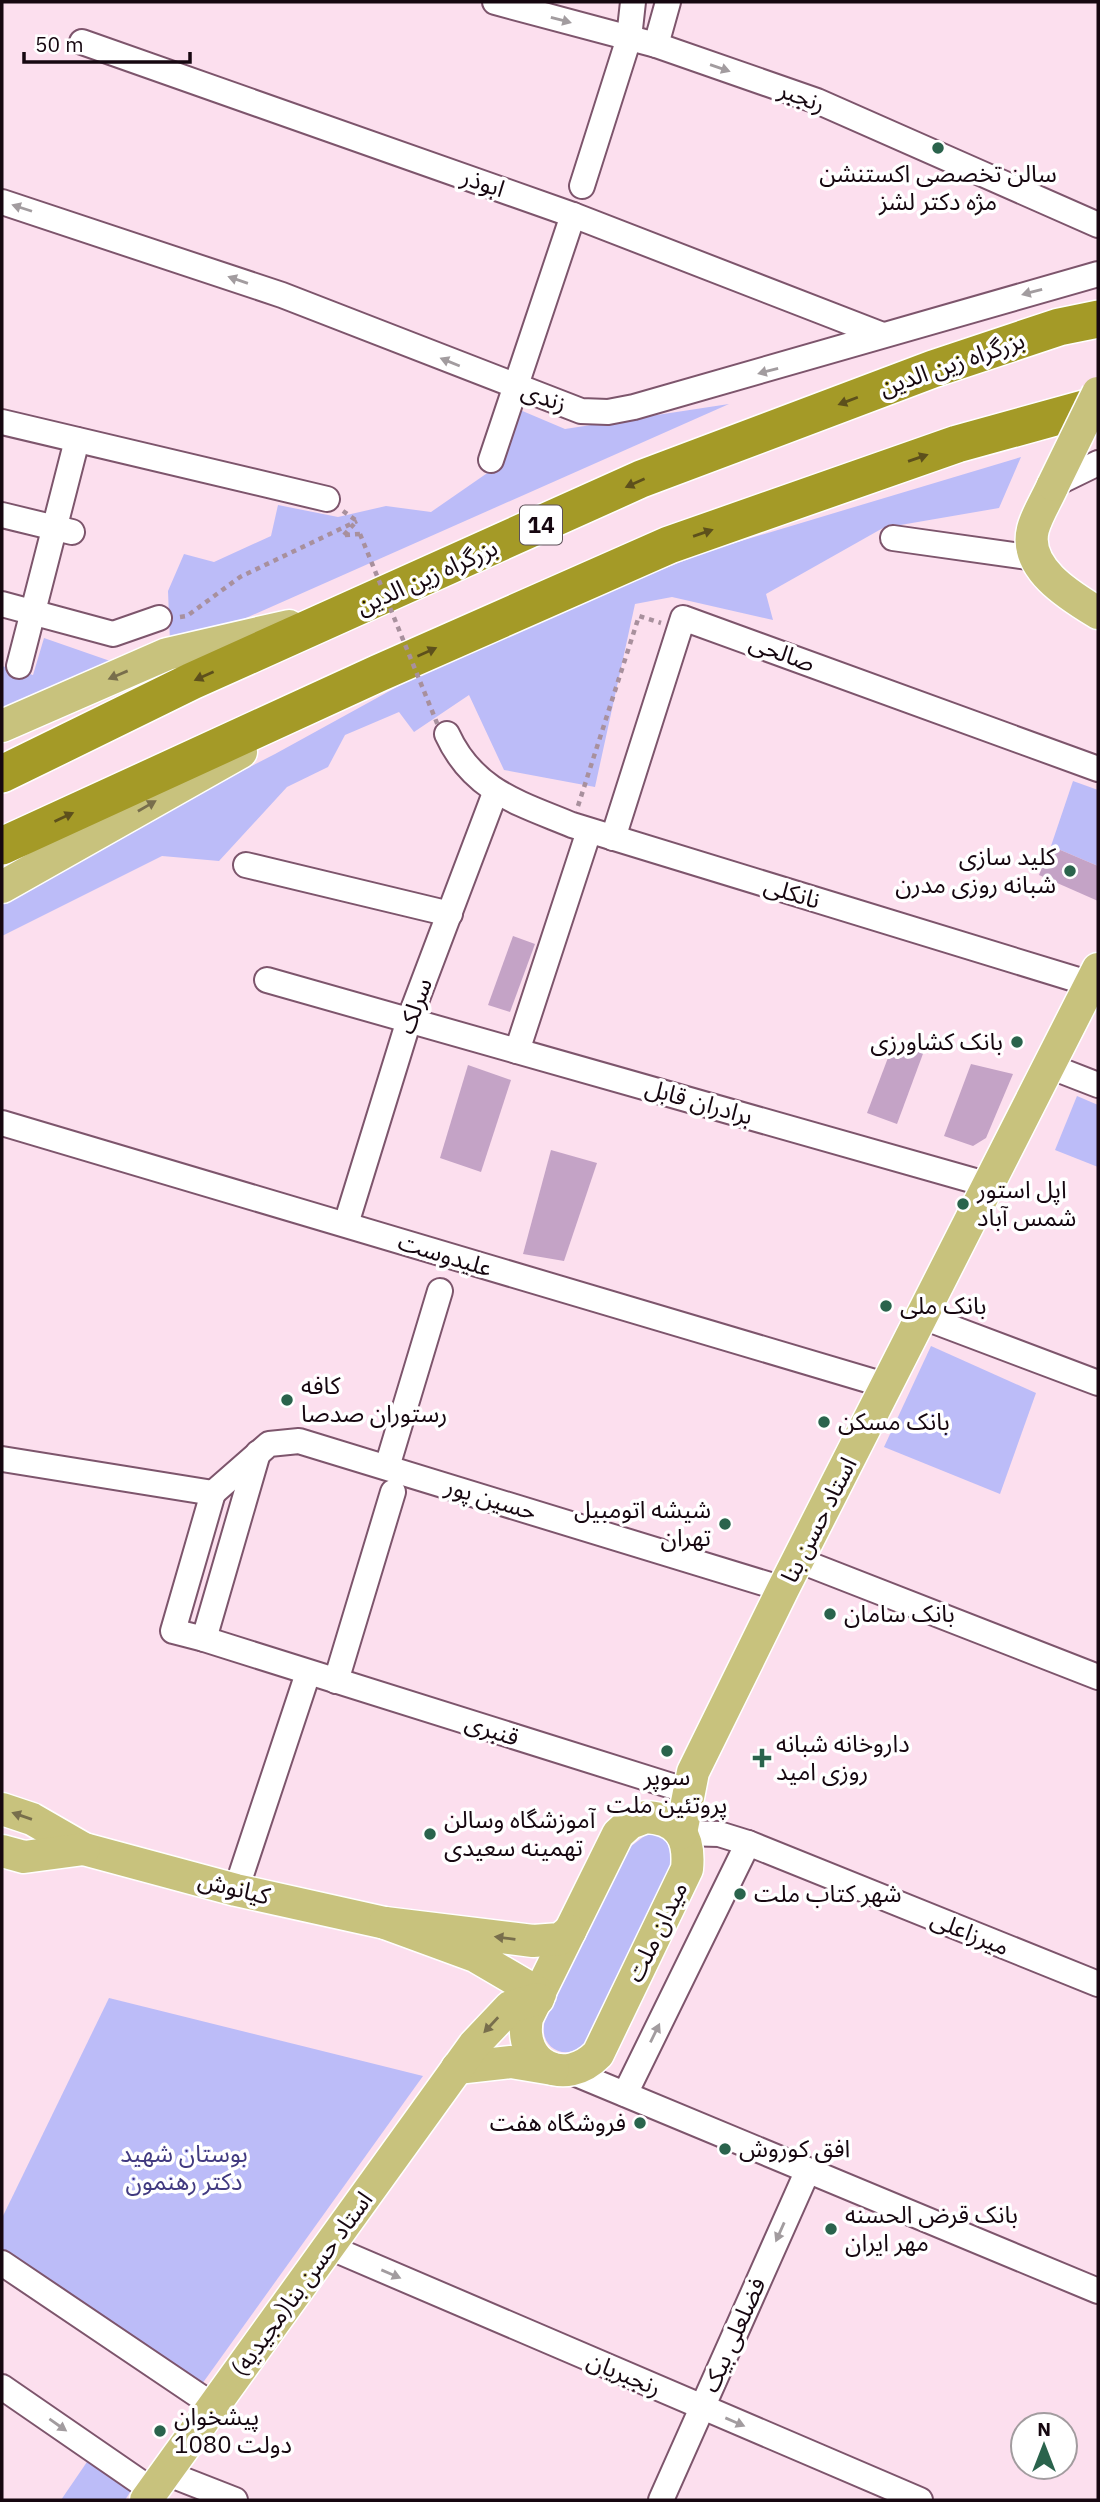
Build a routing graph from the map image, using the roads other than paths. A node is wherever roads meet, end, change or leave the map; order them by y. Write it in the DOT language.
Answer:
graph roads {
  1 [pos="495,2"];
  2 [pos="633,2"];
  3 [pos="668,2"];
  4 [pos="629,38"];
  5 [pos="82,43"];
  6 [pos="656,46"];
  7 [pos="582,186"];
  8 [pos="2,202"];
  9 [pos="573,215"];
  10 [pos="1098,225"];
  11 [pos="1098,274"];
  12 [pos="1098,319"];
  13 [pos="880,334"];
  14 [pos="514,387"];
  15 [pos="1098,393"];
  16 [pos="1098,405"];
  17 [pos="2,422"];
  18 [pos="77,440"];
  19 [pos="491,460"];
  20 [pos="1098,463"];
  21 [pos="1053,485"];
  22 [pos="327,499"];
  23 [pos="2,515"];
  24 [pos="63,530"];
  25 [pos="894,538"];
  26 [pos="1035,558"];
  27 [pos="2,604"];
  28 [pos="33,612"];
  29 [pos="349,612"];
  30 [pos="1098,613"];
  31 [pos="159,618"];
  32 [pos="19,666"];
  33 [pos="379,673"];
  34 [pos="2,726"];
  35 [pos="443,731"];
  36 [pos="1098,769"];
  37 [pos="2,774"];
  38 [pos="495,793"];
  39 [pos="581,828"];
  40 [pos="613,838"];
  41 [pos="2,846"];
  42 [pos="246,865"];
  43 [pos="2,887"];
  44 [pos="450,914"];
  45 [pos="1095,976"];
  46 [pos="267,980"];
  47 [pos="409,1020"];
  48 [pos="517,1051"];
  49 [pos="1049,1066"];
  50 [pos="1098,1085"];
  51 [pos="2,1123"];
  52 [pos="989,1185"];
  53 [pos="346,1224"];
  54 [pos="440,1291"];
  55 [pos="923,1317"];
  56 [pos="1098,1383"];
  57 [pos="888,1386"];
  58 [pos="259,1451"];
  59 [pos="2,1460"];
  60 [pos="387,1467"];
  61 [pos="393,1492"];
  62 [pos="213,1493"];
  63 [pos="798,1560"];
  64 [pos="783,1589"];
  65 [pos="204,1639"];
  66 [pos="308,1673"];
  67 [pos="1098,1677"];
  68 [pos="336,1681"];
  69 [pos="684,1780"];
  70 [pos="2,1809"];
  71 [pos="630,1823"];
  72 [pos="681,1833"];
  73 [pos="748,1843"];
  74 [pos="84,1849"];
  75 [pos="2,1851"];
  76 [pos="236,1890"];
  77 [pos="385,1923"];
  78 [pos="570,1931"];
  79 [pos="1098,1984"];
  80 [pos="539,1997"];
  81 [pos="457,2068"];
  82 [pos="563,2071"];
  83 [pos="625,2094"];
  84 [pos="807,2170"];
  85 [pos="329,2247"];
  86 [pos="2,2263"];
  87 [pos="1098,2291"];
  88 [pos="2,2387"];
  89 [pos="214,2406"];
  90 [pos="702,2408"];
  91 [pos="155,2488"];
  92 [pos="235,2500"];
  93 [pos="662,2500"];
  94 [pos="920,2500"];
  1 -- 4 [label="street, رنجبر, one-way"];
  2 -- 4 [label="street"];
  3 -- 6 [label="street"];
  4 -- 6 [label="street, رنجبر"];
  4 -- 7 [label="street"];
  5 -- 9 [label="street, ابوذر"];
  6 -- 10 [label="street, رنجبر, one-way"];
  14 -- 8 [label="street, زندی, one-way"];
  9 -- 13 [label="street, ابوذر"];
  9 -- 14 [label="street"];
  11 -- 13 [label="street, زندی, one-way"];
  12 -- 29 [label="highway, بزرگراه زین الدین / 14, one-way"];
  13 -- 14 [label="street, زندی, one-way"];
  14 -- 19 [label="street"];
  15 -- 21 [label="main road, bridge"];
  33 -- 16 [label="highway, one-way"];
  17 -- 18 [label="street"];
  18 -- 22 [label="street"];
  18 -- 24 [label="street"];
  20 -- 21 [label="street"];
  21 -- 26 [label="main road"];
  23 -- 24 [label="street"];
  24 -- 28 [label="street"];
  25 -- 26 [label="street"];
  26 -- 30 [label="main road"];
  27 -- 28 [label="street"];
  28 -- 31 [label="street"];
  28 -- 32 [label="street"];
  29 -- 34 [label="main road, one-way"];
  29 -- 37 [label="highway, بزرگراه زین الدین / 14, one-way"];
  41 -- 33 [label="highway, one-way"];
  43 -- 33 [label="main road, one-way"];
  35 -- 38 [label="street"];
  36 -- 40 [label="street, صالحی"];
  38 -- 39 [label="street, نانکلی"];
  38 -- 44 [label="street, سرلک"];
  39 -- 40 [label="street, نانکلی"];
  39 -- 48 [label="street"];
  40 -- 45 [label="street, نانکلی"];
  42 -- 44 [label="street"];
  44 -- 47 [label="street, سرلک"];
  45 -- 49 [label="main road, استاد حسن بنا"];
  46 -- 47 [label="street, برادران قابل"];
  47 -- 48 [label="street, برادران قابل"];
  47 -- 53 [label="street, سرلک"];
  48 -- 52 [label="street, برادران قابل"];
  49 -- 50 [label="street"];
  49 -- 52 [label="main road, استاد حسن بنا"];
  51 -- 53 [label="street, علیدوست"];
  52 -- 55 [label="main road, استاد حسن بنا"];
  53 -- 57 [label="street, علیدوست"];
  54 -- 60 [label="street"];
  55 -- 56 [label="street"];
  55 -- 57 [label="main road, استاد حسن بنا"];
  57 -- 63 [label="main road, استاد حسن بنا"];
  58 -- 60 [label="street, حسین پور"];
  58 -- 62 [label="street, حسین پور"];
  58 -- 65 [label="street"];
  59 -- 62 [label="street"];
  60 -- 64 [label="street, حسین پور"];
  61 -- 68 [label="street"];
  62 -- 65 [label="street, قنبری"];
  63 -- 64 [label="main road, استاد حسن بنا"];
  63 -- 67 [label="street"];
  64 -- 69 [label="main road, استاد حسن بنا"];
  65 -- 66 [label="street, قنبری"];
  66 -- 68 [label="street, قنبری"];
  66 -- 76 [label="street"];
  68 -- 69 [label="street, قنبری"];
  69 -- 71 [label="main road"];
  69 -- 72 [label="main road"];
  74 -- 70 [label="main road, one-way"];
  71 -- 72 [label="main road"];
  71 -- 78 [label="main road"];
  72 -- 73 [label="street, میرزاعلی"];
  72 -- 82 [label="main road, میدان ملت"];
  73 -- 79 [label="street, میرزاعلی"];
  83 -- 73 [label="street, one-way"];
  74 -- 75 [label="main road"];
  74 -- 76 [label="main road, کیانوش"];
  76 -- 77 [label="main road, کیانوش"];
  78 -- 77 [label="main road, کیانوش, one-way"];
  77 -- 80 [label="main road, کیانوش"];
  78 -- 80 [label="main road"];
  80 -- 81 [label="main road, استاد حسن بنا(مجیدیه), one-way"];
  80 -- 82 [label="main road"];
  81 -- 82 [label="main road"];
  81 -- 85 [label="main road, استاد حسن بنا(مجیدیه)"];
  82 -- 83 [label="street"];
  83 -- 84 [label="street"];
  84 -- 87 [label="street"];
  84 -- 90 [label="street, فضلعلی بیک, one-way"];
  85 -- 89 [label="main road, استاد حسن بنا(مجیدیه)"];
  85 -- 90 [label="street, رنجبریان, one-way"];
  86 -- 89 [label="street"];
  88 -- 91 [label="street, one-way"];
  89 -- 91 [label="main road, استاد حسن بنا(مجیدیه)"];
  90 -- 93 [label="street, فضلعلی بیک"];
  90 -- 94 [label="street, رنجبریان, one-way"];
  91 -- 92 [label="street"];
}
